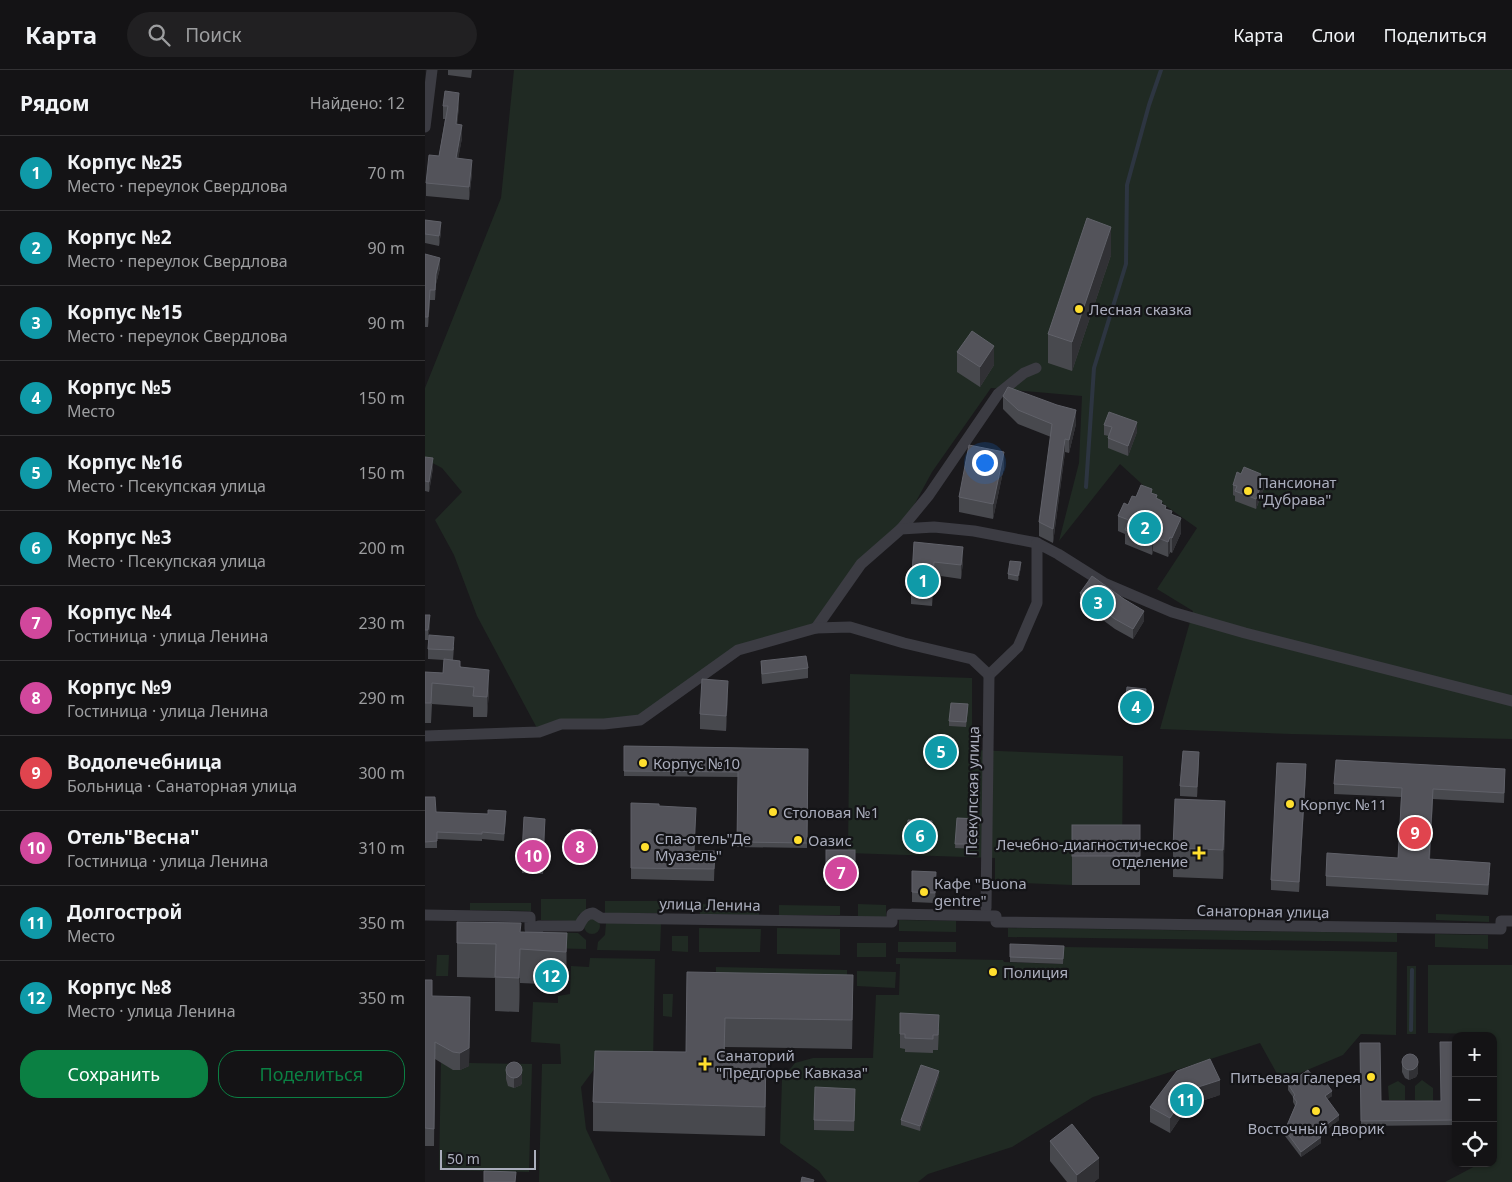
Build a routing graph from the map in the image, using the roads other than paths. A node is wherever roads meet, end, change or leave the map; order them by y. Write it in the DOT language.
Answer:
graph roads {
  1 [pos="432,70"];
  2 [pos="427,98"];
  3 [pos="425,127"];
  4 [pos="1036,368"];
  5 [pos="901,529"];
  6 [pos="1037,543"];
  7 [pos="816,628"];
  8 [pos="989,674"];
  9 [pos="1512,701"];
  10 [pos="425,736"];
  11 [pos="987,908"];
  12 [pos="425,915"];
  13 [pos="1512,921"];
  14 [pos="1004,922"];
  1 -- 2 [label="street"];
  2 -- 3 [label="street"];
  4 -- 5 [label="street"];
  5 -- 6 [label="street"];
  5 -- 7 [label="street"];
  6 -- 8 [label="street"];
  6 -- 9 [label="street"];
  7 -- 8 [label="street"];
  7 -- 10 [label="street"];
  8 -- 11 [label="street, Псекупская улица"];
  12 -- 14 [label="street, улица Ленина"];
  13 -- 14 [label="street, Санаторная улица"];
}
